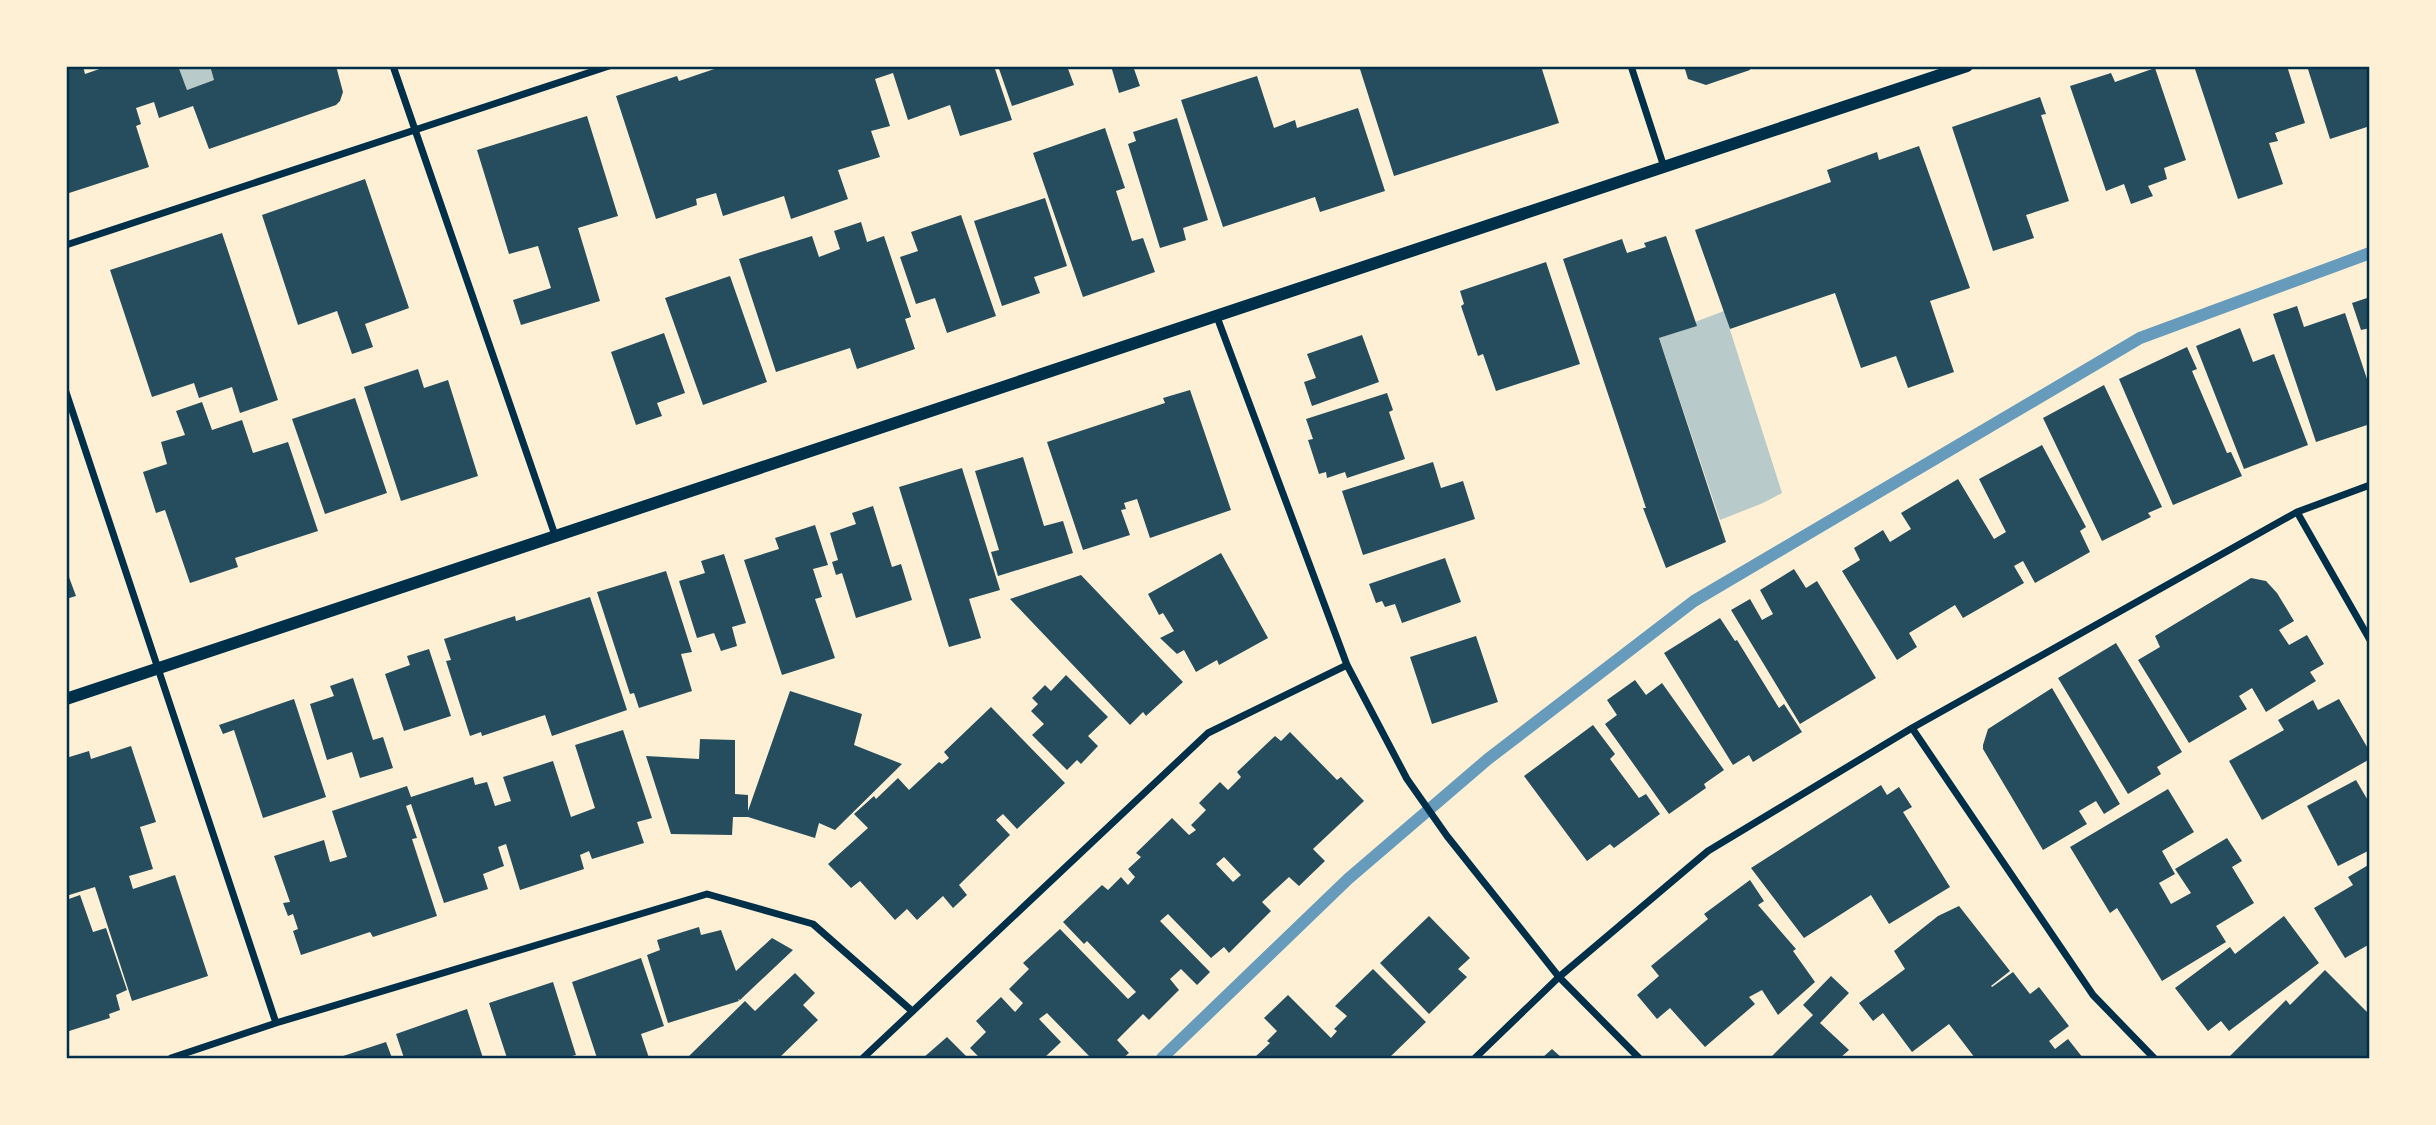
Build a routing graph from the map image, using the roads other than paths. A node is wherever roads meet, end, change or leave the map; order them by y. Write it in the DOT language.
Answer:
graph roads {
  1 [pos="393,66"];
  2 [pos="610,66"];
  3 [pos="1631,66"];
  4 [pos="1967,66"];
  5 [pos="415,131"];
  6 [pos="1664,167"];
  7 [pos="66,246"];
  8 [pos="1217,317"];
  9 [pos="66,392"];
  10 [pos="2370,485"];
  11 [pos="2297,512"];
  12 [pos="556,538"];
  13 [pos="2370,639"];
  14 [pos="1347,665"];
  15 [pos="158,669"];
  16 [pos="66,699"];
  17 [pos="1912,727"];
  18 [pos="1559,977"];
  19 [pos="912,1011"];
  20 [pos="276,1024"];
  21 [pos="171,1059"];
  22 [pos="863,1059"];
  23 [pos="1475,1059"];
  24 [pos="1639,1059"];
  25 [pos="2154,1059"];
  1 -- 5 [label="street"];
  2 -- 5 [label="street"];
  3 -- 6 [label="street"];
  4 -- 6 [label="street"];
  5 -- 7 [label="street"];
  5 -- 12 [label="street"];
  6 -- 8 [label="street"];
  8 -- 12 [label="street"];
  8 -- 14 [label="street"];
  9 -- 15 [label="street"];
  10 -- 11 [label="street"];
  11 -- 13 [label="street"];
  11 -- 17 [label="street"];
  12 -- 15 [label="street"];
  14 -- 18 [label="street"];
  14 -- 19 [label="street"];
  15 -- 16 [label="street"];
  15 -- 20 [label="street"];
  17 -- 18 [label="street"];
  17 -- 25 [label="street"];
  18 -- 23 [label="street"];
  18 -- 24 [label="street"];
  19 -- 20 [label="street"];
  19 -- 22 [label="street"];
  20 -- 21 [label="street"];
}
